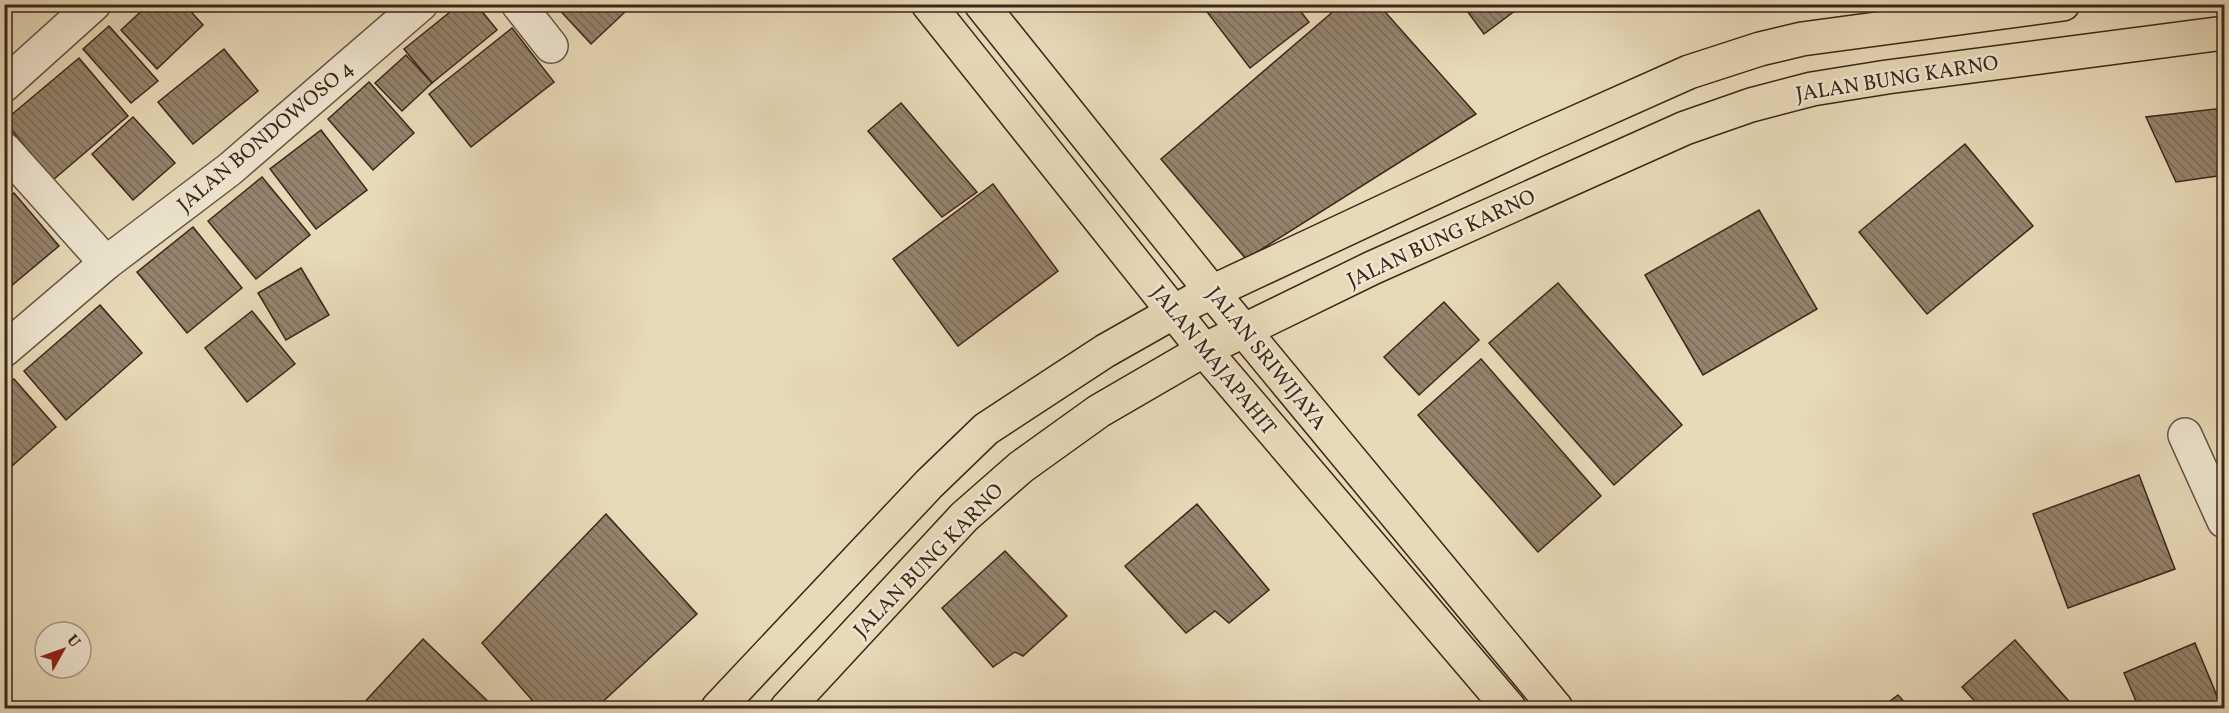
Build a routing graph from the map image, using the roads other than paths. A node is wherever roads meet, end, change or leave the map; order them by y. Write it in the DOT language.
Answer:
graph roads {
  1 [pos="94,4"];
  2 [pos="421,4"];
  3 [pos="518,4"];
  4 [pos="928,4"];
  5 [pos="981,4"];
  6 [pos="2063,4"];
  7 [pos="1987,9"];
  8 [pos="1954,11"];
  9 [pos="2224,33"];
  10 [pos="1802,39"];
  11 [pos="551,46"];
  12 [pos="4,85"];
  13 [pos="1812,89"];
  14 [pos="4,149"];
  15 [pos="106,263"];
  16 [pos="1212,292"];
  17 [pos="1173,311"];
  18 [pos="1245,331"];
  19 [pos="4,350"];
  20 [pos="1204,350"];
  21 [pos="2185,435"];
  22 [pos="2224,521"];
  23 [pos="718,708"];
  24 [pos="787,708"];
  25 [pos="1509,708"];
  26 [pos="1556,708"];
  1 -- 12 [label="street"];
  2 -- 15 [label="street, JALAN BONDOWOSO 4"];
  3 -- 11 [label="street"];
  4 -- 17 [label="main road, JALAN MAJAPAHIT"];
  5 -- 16 [label="main road, JALAN SRIWIJAYA"];
  6 -- 7 [label="main road"];
  7 -- 8 [label="main road"];
  8 -- 10 [label="main road"];
  9 -- 13 [label="main road, JALAN BUNG KARNO"];
  10 -- 13 [label="main road"];
  10 -- 16 [label="main road"];
  13 -- 18 [label="main road, JALAN BUNG KARNO"];
  14 -- 15 [label="street"];
  15 -- 19 [label="street, JALAN BONDOWOSO 4"];
  16 -- 17 [label="main road"];
  16 -- 18 [label="main road, JALAN SRIWIJAYA"];
  17 -- 20 [label="main road, JALAN MAJAPAHIT"];
  17 -- 23 [label="main road"];
  18 -- 20 [label="main road, JALAN BUNG KARNO"];
  18 -- 26 [label="main road, JALAN SRIWIJAYA"];
  20 -- 24 [label="main road, JALAN BUNG KARNO"];
  20 -- 25 [label="main road, JALAN MAJAPAHIT"];
  21 -- 22 [label="street"];
}
